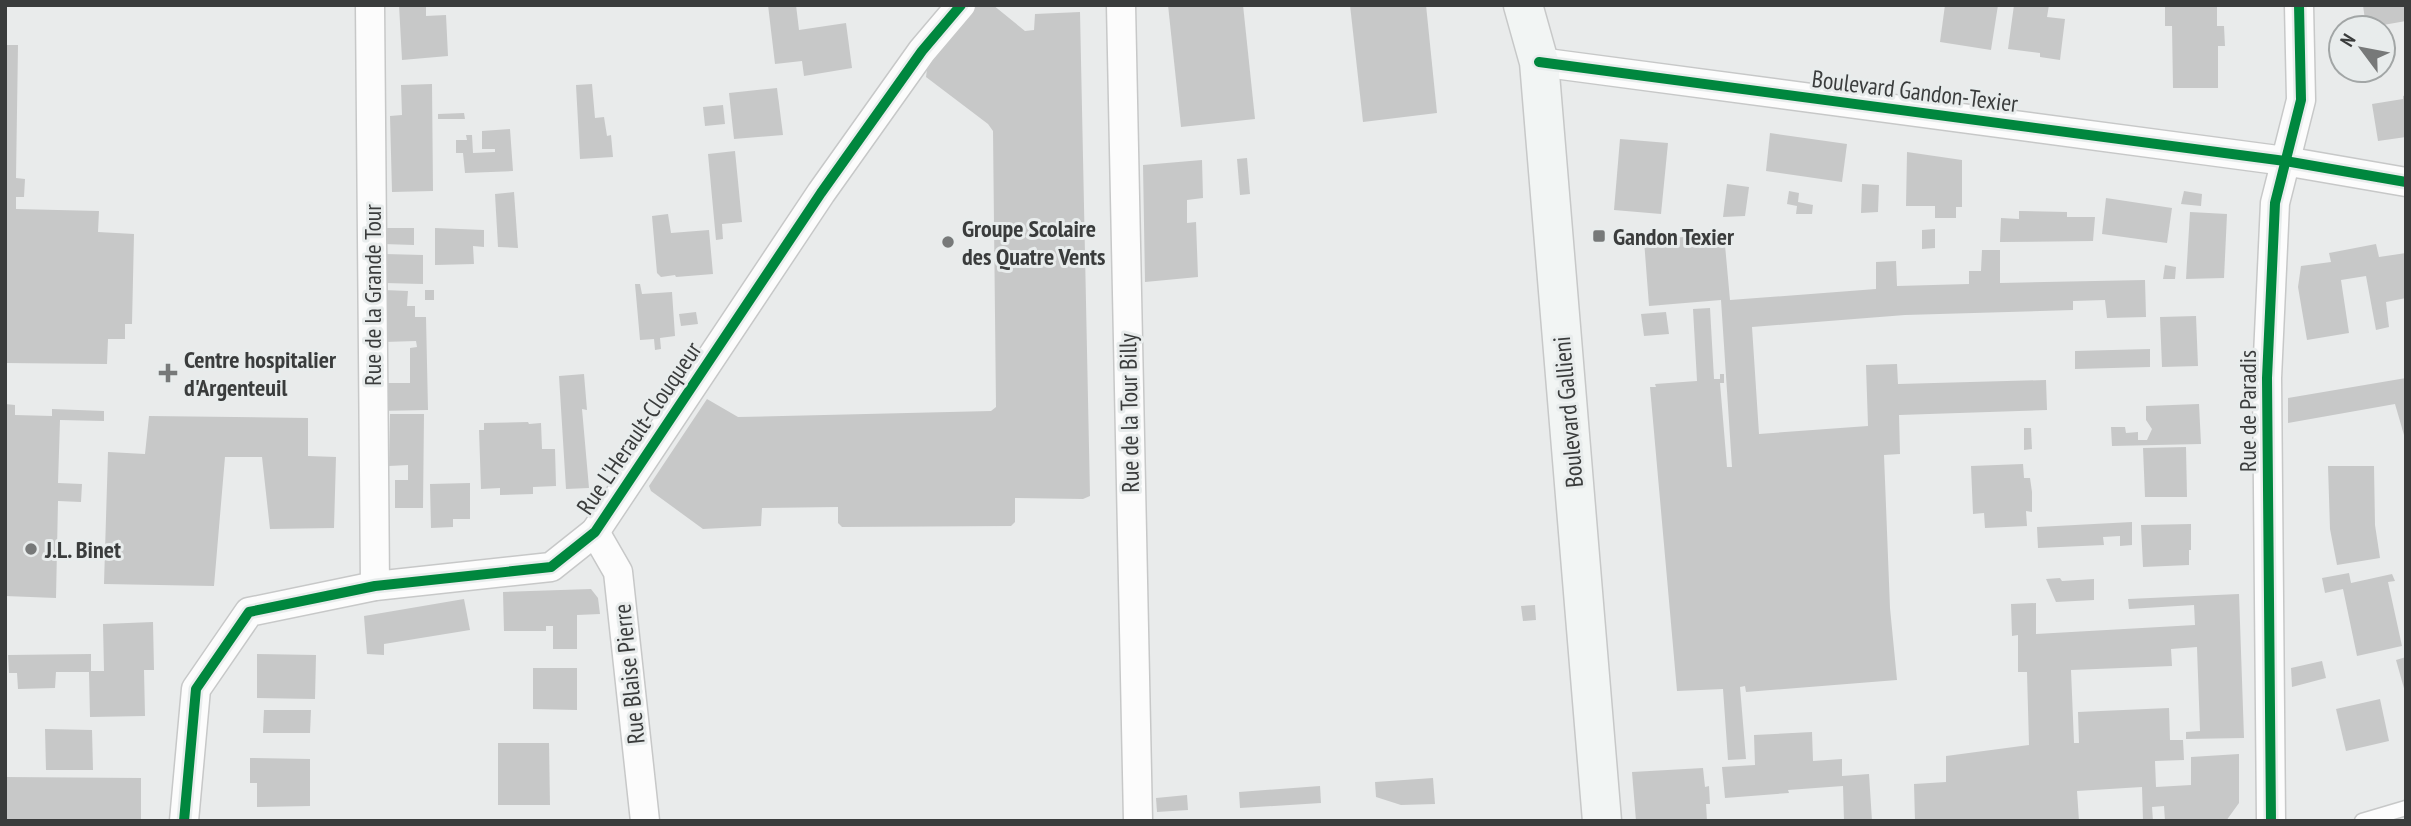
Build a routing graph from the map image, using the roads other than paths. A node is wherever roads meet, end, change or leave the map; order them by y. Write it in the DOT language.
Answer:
graph roads {
  1 [pos="370,5"];
  2 [pos="961,5"];
  3 [pos="1121,5"];
  4 [pos="1523,5"];
  5 [pos="2299,5"];
  6 [pos="1539,62"];
  7 [pos="2285,161"];
  8 [pos="2406,182"];
  9 [pos="595,532"];
  10 [pos="375,586"];
  11 [pos="2406,808"];
  12 [pos="184,821"];
  13 [pos="645,821"];
  14 [pos="1138,821"];
  15 [pos="1602,821"];
  16 [pos="2271,821"];
  17 [pos="2362,821"];
  1 -- 10 [label="street, Rue de la Grande Tour"];
  2 -- 9 [label="street, Rue L'Herault-Clouqueur"];
  3 -- 14 [label="street, Rue de la Tour Billy"];
  4 -- 6 [label="main road, Boulevard Gallieni"];
  5 -- 7 [label="street, Rue de Paradis"];
  6 -- 7 [label="street, Boulevard Gandon-Texier"];
  6 -- 15 [label="main road, Boulevard Gallieni"];
  7 -- 8 [label="street, Boulevard Gandon-Texier"];
  7 -- 16 [label="street, Rue de Paradis"];
  9 -- 10 [label="street, Rue L'Herault-Clouqueur"];
  9 -- 13 [label="street, Rue Blaise Pierre"];
  10 -- 12 [label="street, Rue L'Herault-Clouqueur"];
  11 -- 17 [label="lane"];
}
